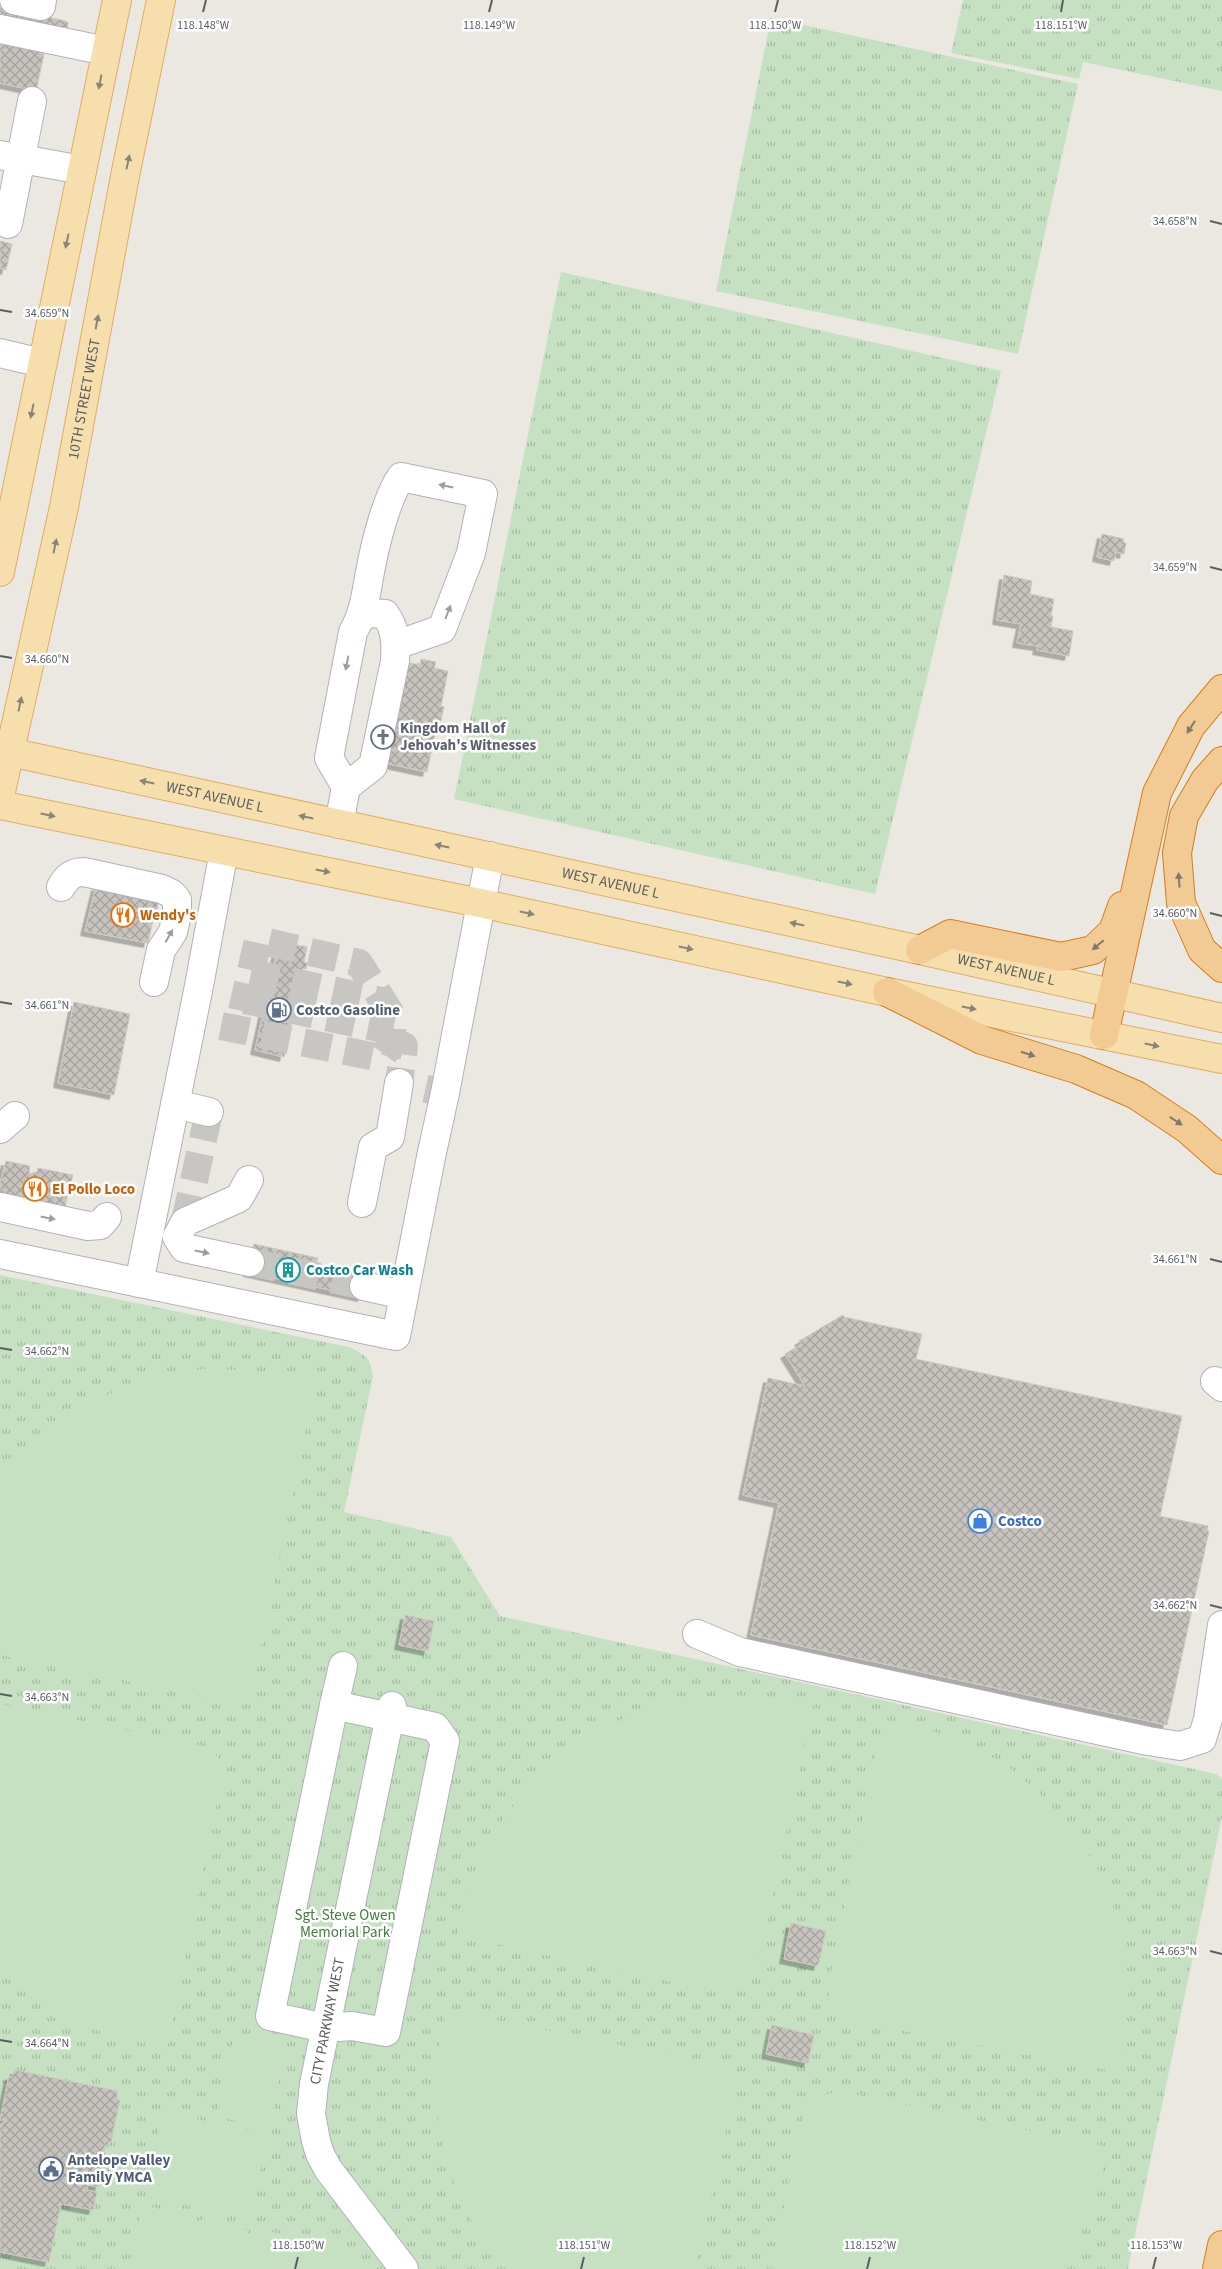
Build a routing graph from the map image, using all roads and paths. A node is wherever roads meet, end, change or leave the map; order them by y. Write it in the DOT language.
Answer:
graph roads {
  1 [pos="14,0"];
  2 [pos="42,0"];
  3 [pos="161,0"];
  4 [pos="111,1"];
  5 [pos="0,29"];
  6 [pos="106,51"];
  7 [pos="32,101"];
  8 [pos="10,157"];
  9 [pos="82,170"];
  10 [pos="8,224"];
  11 [pos="0,352"];
  12 [pos="42,363"];
  13 [pos="8,494"];
  14 [pos="0,572"];
  15 [pos="362,617"];
  16 [pos="396,644"];
  17 [pos="1222,690"];
  18 [pos="5,751"];
  19 [pos="1222,761"];
  20 [pos="346,787"];
  21 [pos="0,796"];
  22 [pos="0,805"];
  23 [pos="339,824"];
  24 [pos="224,851"];
  25 [pos="490,856"];
  26 [pos="1139,874"];
  27 [pos="61,887"];
  28 [pos="480,903"];
  29 [pos="920,950"];
  30 [pos="1222,968"];
  31 [pos="154,982"];
  32 [pos="887,992"];
  33 [pos="1113,994"];
  34 [pos="1222,1018"];
  35 [pos="1104,1035"];
  36 [pos="1222,1059"];
  37 [pos="399,1083"];
  38 [pos="175,1104"];
  39 [pos="208,1112"];
  40 [pos="1222,1160"];
  41 [pos="249,1180"];
  42 [pos="362,1203"];
  43 [pos="0,1208"];
  44 [pos="107,1217"];
  45 [pos="0,1254"];
  46 [pos="250,1262"];
  47 [pos="139,1283"];
  48 [pos="364,1286"];
  49 [pos="404,1294"];
  50 [pos="1222,1625"];
  51 [pos="697,1634"];
  52 [pos="343,1666"];
  53 [pos="334,1705"];
  54 [pos="391,1712"];
  55 [pos="325,2028"];
  56 [pos="1222,2246"];
  57 [pos="404,2269"];
  58 [pos="1217,2269"];
  1 -- 2 [label="lane"];
  18 -- 3 [label="main road, 10TH STREET WEST, one-way"];
  4 -- 6 [label="main road"];
  5 -- 6 [label="lane"];
  6 -- 9 [label="main road, one-way"];
  7 -- 8 [label="lane"];
  8 -- 9 [label="lane"];
  8 -- 10 [label="lane"];
  9 -- 12 [label="main road, one-way"];
  11 -- 12 [label="lane"];
  12 -- 13 [label="main road, one-way"];
  13 -- 14 [label="main road"];
  15 -- 16 [label="lane"];
  16 -- 15 [label="lane, one-way"];
  15 -- 20 [label="lane, one-way"];
  16 -- 20 [label="lane"];
  17 -- 26 [label="highway, one-way"];
  18 -- 21 [label="main road, 10TH STREET WEST"];
  23 -- 18 [label="main road, WEST AVENUE L, one-way"];
  30 -- 19 [label="highway, one-way"];
  20 -- 23 [label="lane"];
  22 -- 24 [label="main road, one-way"];
  25 -- 23 [label="main road, WEST AVENUE L, one-way"];
  24 -- 28 [label="main road, one-way"];
  24 -- 38 [label="lane"];
  25 -- 28 [label="lane"];
  29 -- 25 [label="main road, WEST AVENUE L, one-way"];
  26 -- 29 [label="highway, one-way"];
  26 -- 33 [label="highway"];
  31 -- 27 [label="lane, one-way"];
  28 -- 32 [label="main road, one-way"];
  28 -- 49 [label="lane"];
  29 -- 33 [label="main road, WEST AVENUE L"];
  32 -- 35 [label="main road, one-way"];
  32 -- 40 [label="highway, one-way"];
  33 -- 34 [label="main road, WEST AVENUE L"];
  33 -- 35 [label="highway"];
  35 -- 36 [label="main road, one-way"];
  37 -- 42 [label="lane"];
  38 -- 39 [label="lane"];
  38 -- 47 [label="lane"];
  41 -- 46 [label="lane, one-way"];
  43 -- 44 [label="lane, one-way"];
  45 -- 47 [label="lane"];
  47 -- 49 [label="lane"];
  48 -- 49 [label="lane"];
  50 -- 51 [label="lane"];
  52 -- 53 [label="lane"];
  53 -- 54 [label="lane"];
  53 -- 55 [label="lane"];
  54 -- 55 [label="lane, CITY PARKWAY WEST"];
  54 -- 55 [label="lane"];
  55 -- 57 [label="lane, CITY PARKWAY WEST"];
  56 -- 58 [label="highway"];
}
